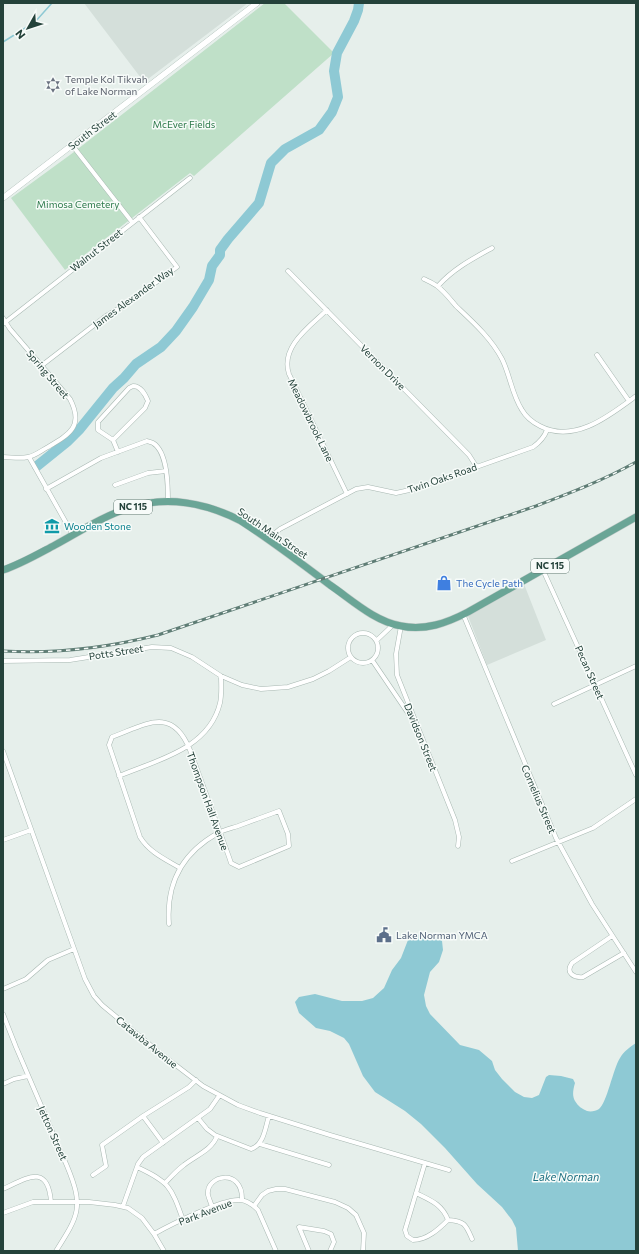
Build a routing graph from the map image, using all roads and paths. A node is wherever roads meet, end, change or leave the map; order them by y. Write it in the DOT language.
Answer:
graph roads {
  1 [pos="257,3"];
  2 [pos="72,145"];
  3 [pos="190,178"];
  4 [pos="3,198"];
  5 [pos="139,217"];
  6 [pos="132,222"];
  7 [pos="492,248"];
  8 [pos="288,271"];
  9 [pos="424,279"];
  10 [pos="438,286"];
  11 [pos="327,310"];
  12 [pos="4,321"];
  13 [pos="596,355"];
  14 [pos="41,366"];
  15 [pos="636,396"];
  16 [pos="629,401"];
  17 [pos="547,430"];
  18 [pos="113,440"];
  19 [pos="118,452"];
  20 [pos="3,457"];
  21 [pos="29,457"];
  22 [pos="476,466"];
  23 [pos="166,471"];
  24 [pos="115,485"];
  25 [pos="46,489"];
  26 [pos="347,494"];
  27 [pos="168,502"];
  28 [pos="636,517"];
  29 [pos="73,535"];
  30 [pos="268,539"];
  31 [pos="3,570"];
  32 [pos="543,570"];
  33 [pos="463,614"];
  34 [pos="398,625"];
  35 [pos="376,640"];
  36 [pos="351,657"];
  37 [pos="372,660"];
  38 [pos="3,661"];
  39 [pos="636,666"];
  40 [pos="221,676"];
  41 [pos="596,685"];
  42 [pos="554,704"];
  43 [pos="417,726"];
  44 [pos="188,746"];
  45 [pos="3,751"];
  46 [pos="636,775"];
  47 [pos="119,776"];
  48 [pos="636,799"];
  49 [pos="31,830"];
  50 [pos="220,833"];
  51 [pos="3,840"];
  52 [pos="558,842"];
  53 [pos="458,846"];
  54 [pos="512,862"];
  55 [pos="180,868"];
  56 [pos="169,924"];
  57 [pos="612,936"];
  58 [pos="74,949"];
  59 [pos="624,953"];
  60 [pos="636,972"];
  61 [pos="3,989"];
  62 [pos="3,1014"];
  63 [pos="28,1076"];
  64 [pos="196,1080"];
  65 [pos="3,1084"];
  66 [pos="220,1096"];
  67 [pos="143,1116"];
  68 [pos="269,1116"];
  69 [pos="198,1118"];
  70 [pos="218,1136"];
  71 [pos="162,1143"];
  72 [pos="260,1144"];
  73 [pos="425,1163"];
  74 [pos="329,1165"];
  75 [pos="137,1167"];
  76 [pos="449,1170"];
  77 [pos="93,1175"];
  78 [pos="165,1183"];
  79 [pos="3,1189"];
  80 [pos="416,1192"];
  81 [pos="242,1200"];
  82 [pos="51,1202"];
  83 [pos="78,1202"];
  84 [pos="123,1206"];
  85 [pos="254,1206"];
  86 [pos="212,1207"];
  87 [pos="3,1213"];
  88 [pos="183,1220"];
  89 [pos="448,1220"];
  90 [pos="154,1234"];
  91 [pos="472,1239"];
  92 [pos="56,1251"];
  93 [pos="164,1251"];
  94 [pos="274,1251"];
  95 [pos="308,1251"];
  96 [pos="330,1251"];
  97 [pos="363,1251"];
  1 -- 2 [label="street, South Street"];
  2 -- 4 [label="street, South Street"];
  2 -- 6 [label="street"];
  3 -- 5 [label="street, Walnut Street"];
  5 -- 6 [label="street, Walnut Street"];
  5 -- 14 [label="street, James Alexander Way"];
  6 -- 12 [label="street, Walnut Street"];
  7 -- 10 [label="street"];
  8 -- 11 [label="street, Vernon Drive"];
  9 -- 10 [label="street"];
  10 -- 17 [label="street"];
  11 -- 22 [label="street, Vernon Drive"];
  11 -- 26 [label="street, Meadowbrook Lane"];
  12 -- 14 [label="street, Spring Street"];
  13 -- 16 [label="street"];
  14 -- 21 [label="street, Spring Street"];
  15 -- 16 [label="street"];
  16 -- 17 [label="street"];
  17 -- 22 [label="street, Twin Oaks Road"];
  18 -- 18 [label="street"];
  18 -- 19 [label="street"];
  19 -- 23 [label="street"];
  19 -- 25 [label="street"];
  20 -- 21 [label="street"];
  21 -- 25 [label="street"];
  22 -- 26 [label="street, Twin Oaks Road"];
  23 -- 24 [label="street"];
  23 -- 27 [label="street"];
  25 -- 29 [label="street"];
  26 -- 30 [label="street, Twin Oaks Road"];
  27 -- 29 [label="main road, South Main Street / NC 115"];
  27 -- 30 [label="main road, South Main Street / NC 115"];
  28 -- 32 [label="main road, NC 115"];
  29 -- 31 [label="main road, South Main Street / NC 115"];
  30 -- 34 [label="main road, South Main Street / NC 115"];
  32 -- 33 [label="main road, NC 115"];
  32 -- 41 [label="street, Pecan Street"];
  33 -- 34 [label="main road, NC 115"];
  33 -- 52 [label="street, Cornelius Street"];
  34 -- 35 [label="street"];
  34 -- 43 [label="street, Davidson Street"];
  35 -- 36 [label="street"];
  35 -- 37 [label="street"];
  36 -- 37 [label="street"];
  36 -- 40 [label="street, Potts Street"];
  37 -- 43 [label="street"];
  38 -- 40 [label="street, Potts Street"];
  39 -- 41 [label="street"];
  40 -- 44 [label="street"];
  41 -- 42 [label="street"];
  41 -- 46 [label="street, Pecan Street"];
  43 -- 53 [label="street, Davidson Street"];
  44 -- 47 [label="street"];
  44 -- 47 [label="street, Thompson Hall Avenue"];
  44 -- 50 [label="street, Thompson Hall Avenue"];
  45 -- 49 [label="street, Catawba Avenue"];
  47 -- 55 [label="street, Thompson Hall Avenue"];
  48 -- 52 [label="street"];
  49 -- 51 [label="street"];
  49 -- 58 [label="street, Catawba Avenue"];
  50 -- 50 [label="street, Thompson Hall Avenue"];
  50 -- 55 [label="street"];
  52 -- 54 [label="street"];
  52 -- 57 [label="street, Cornelius Street"];
  55 -- 56 [label="street"];
  57 -- 59 [label="street, Cornelius Street"];
  57 -- 59 [label="street"];
  58 -- 61 [label="street"];
  58 -- 64 [label="street, Catawba Avenue"];
  59 -- 60 [label="street, Cornelius Street"];
  62 -- 63 [label="street, Jetton Street"];
  63 -- 65 [label="street"];
  63 -- 83 [label="street, Jetton Street"];
  64 -- 66 [label="street, Catawba Avenue"];
  64 -- 67 [label="street"];
  66 -- 68 [label="street, Catawba Avenue"];
  66 -- 69 [label="street"];
  67 -- 71 [label="street"];
  67 -- 77 [label="street"];
  68 -- 72 [label="street"];
  68 -- 73 [label="street, Catawba Avenue"];
  69 -- 70 [label="street"];
  69 -- 71 [label="street"];
  70 -- 72 [label="street"];
  70 -- 78 [label="street"];
  71 -- 75 [label="street"];
  72 -- 74 [label="street"];
  73 -- 76 [label="street, Catawba Avenue"];
  73 -- 80 [label="street"];
  75 -- 78 [label="street"];
  75 -- 84 [label="street"];
  78 -- 88 [label="street"];
  79 -- 82 [label="street"];
  80 -- 89 [label="street"];
  80 -- 89 [label="street"];
  81 -- 85 [label="street, Park Avenue"];
  81 -- 86 [label="street, Park Avenue"];
  81 -- 86 [label="street"];
  82 -- 83 [label="street"];
  82 -- 87 [label="street"];
  83 -- 84 [label="street"];
  83 -- 92 [label="street, Jetton Street"];
  84 -- 90 [label="street"];
  85 -- 94 [label="street"];
  85 -- 97 [label="street"];
  86 -- 88 [label="street, Park Avenue"];
  88 -- 90 [label="street, Park Avenue"];
  89 -- 91 [label="street"];
  90 -- 93 [label="street"];
  95 -- 96 [label="street"];
}
